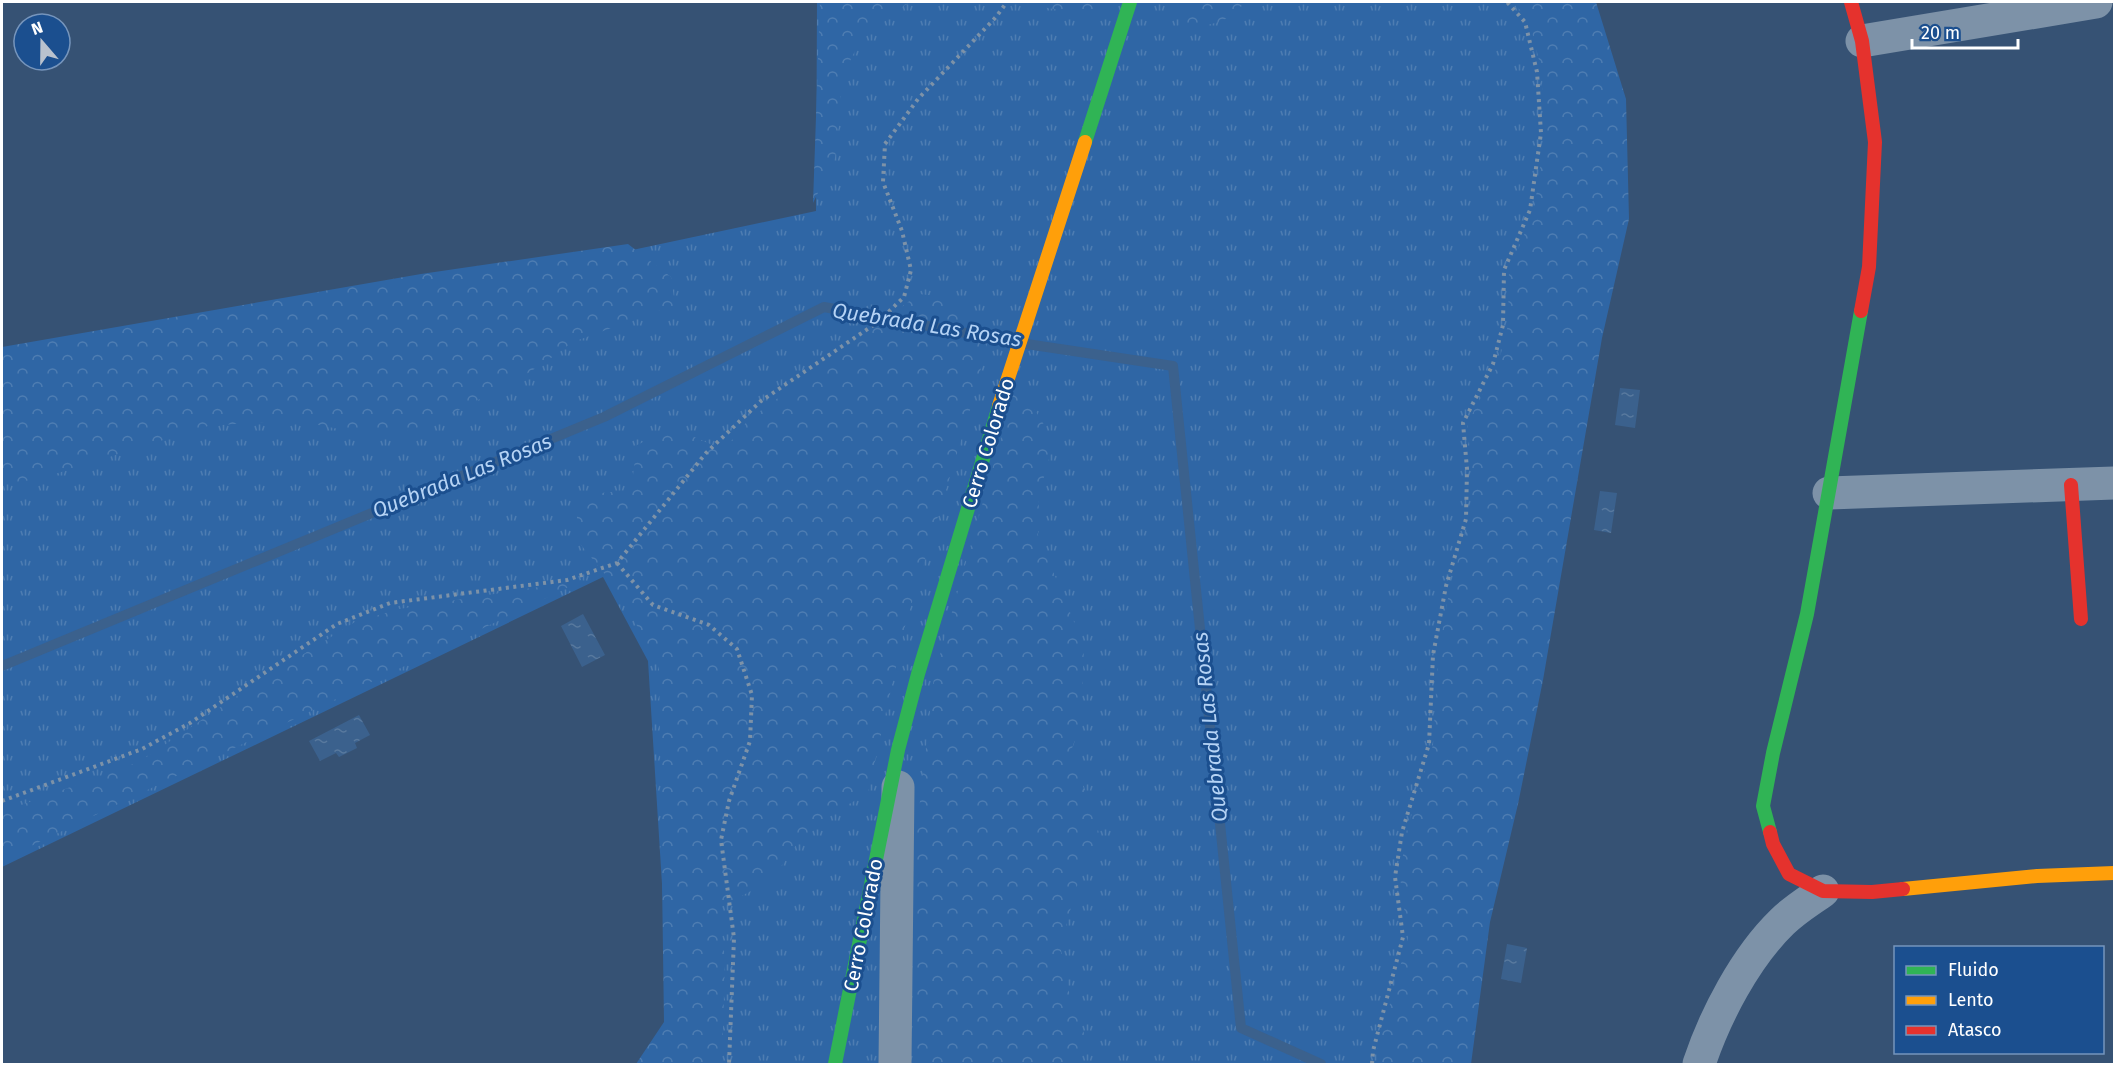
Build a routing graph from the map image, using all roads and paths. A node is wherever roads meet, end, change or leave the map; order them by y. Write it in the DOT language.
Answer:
graph roads {
  1 [pos="1006,2"];
  2 [pos="1130,2"];
  3 [pos="1507,2"];
  4 [pos="1851,2"];
  5 [pos="2096,2"];
  6 [pos="1862,41"];
  7 [pos="2115,483"];
  8 [pos="2071,485"];
  9 [pos="1829,493"];
  10 [pos="617,563"];
  11 [pos="2080,619"];
  12 [pos="898,750"];
  13 [pos="2,801"];
  14 [pos="2115,873"];
  15 [pos="1822,891"];
  16 [pos="729,1065"];
  17 [pos="835,1065"];
  18 [pos="895,1065"];
  19 [pos="1372,1065"];
  20 [pos="1699,1065"];
  1 -- 10 [label="path"];
  2 -- 12 [label="street, Cerro Colorado"];
  3 -- 19 [label="path"];
  4 -- 6 [label="street"];
  5 -- 6 [label="street"];
  6 -- 9 [label="street"];
  7 -- 8 [label="street"];
  8 -- 9 [label="street"];
  8 -- 11 [label="street"];
  9 -- 15 [label="street"];
  10 -- 13 [label="path"];
  10 -- 16 [label="path"];
  12 -- 17 [label="street, Cerro Colorado"];
  12 -- 18 [label="street, Cerro Colorado"];
  14 -- 15 [label="street"];
  15 -- 20 [label="street"];
}
